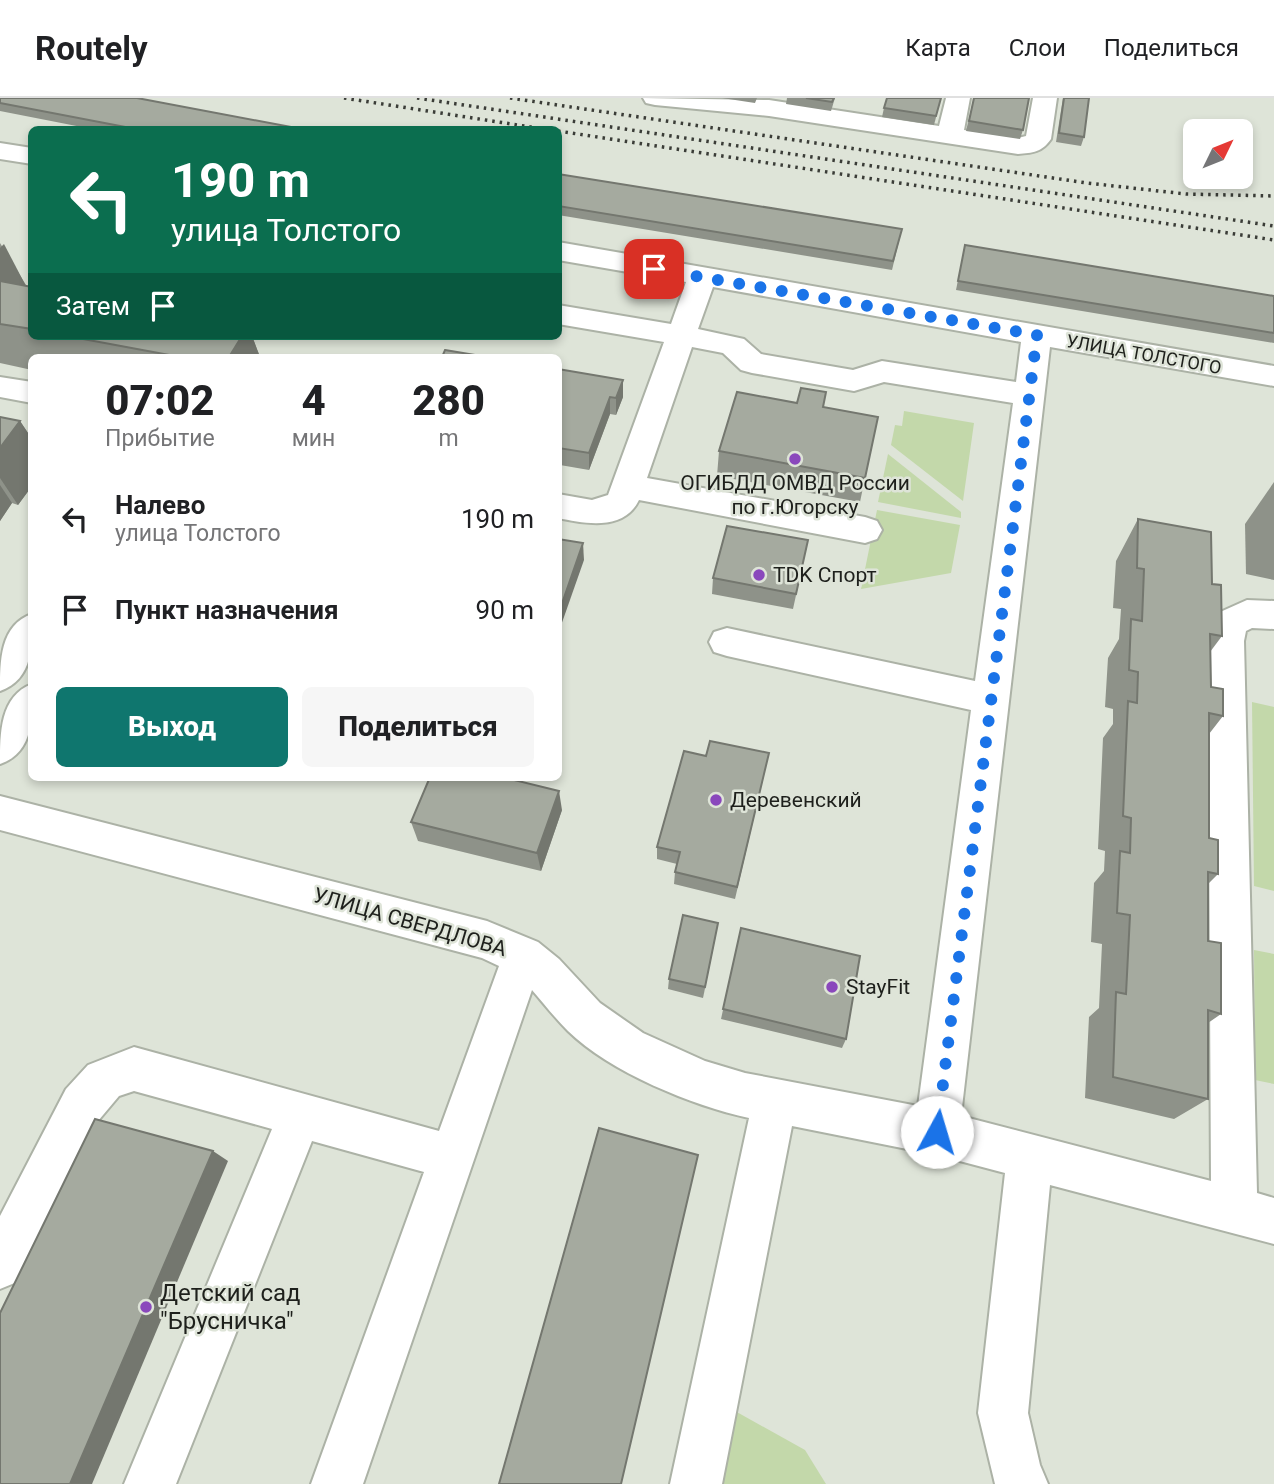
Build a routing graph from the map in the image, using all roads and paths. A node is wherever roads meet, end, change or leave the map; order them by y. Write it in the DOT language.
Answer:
graph roads {
  1 [pos="655,98"];
  2 [pos="958,98"];
  3 [pos="1045,98"];
  4 [pos="695,100"];
  5 [pos="771,103"];
  6 [pos="857,109"];
  7 [pos="950,135"];
  8 [pos="0,151"];
  9 [pos="28,155"];
  10 [pos="562,252"];
  11 [pos="702,277"];
  12 [pos="562,315"];
  13 [pos="1037,335"];
  14 [pos="680,336"];
  15 [pos="1274,376"];
  16 [pos="0,387"];
  17 [pos="28,392"];
  18 [pos="1029,395"];
  19 [pos="628,486"];
  20 [pos="562,507"];
  21 [pos="865,530"];
  22 [pos="1274,615"];
  23 [pos="28,634"];
  24 [pos="727,642"];
  25 [pos="0,676"];
  26 [pos="990,700"];
  27 [pos="28,705"];
  28 [pos="0,748"];
  29 [pos="0,813"];
  30 [pos="523,956"];
  31 [pos="775,1101"];
  32 [pos="300,1115"];
  33 [pos="937,1132"];
  34 [pos="1030,1155"];
  35 [pos="452,1157"];
  36 [pos="1254,1215"];
  37 [pos="0,1265"];
  38 [pos="150,1484"];
  39 [pos="337,1484"];
  40 [pos="696,1484"];
  41 [pos="1022,1484"];
  1 -- 4 [label="street"];
  2 -- 7 [label="street"];
  3 -- 7 [label="street"];
  4 -- 5 [label="street"];
  5 -- 6 [label="street"];
  6 -- 7 [label="street"];
  8 -- 9 [label="street"];
  10 -- 11 [label="street, УЛИЦА ТОЛСТОГО"];
  11 -- 13 [label="street, УЛИЦА ТОЛСТОГО"];
  11 -- 14 [label="street"];
  12 -- 14 [label="street"];
  13 -- 15 [label="street, УЛИЦА ТОЛСТОГО"];
  13 -- 18 [label="street"];
  14 -- 18 [label="street"];
  14 -- 19 [label="street"];
  16 -- 17 [label="street"];
  18 -- 26 [label="street"];
  19 -- 20 [label="street"];
  19 -- 21 [label="street"];
  22 -- 36 [label="street"];
  23 -- 25 [label="street"];
  24 -- 26 [label="street"];
  26 -- 33 [label="street"];
  27 -- 28 [label="street"];
  29 -- 30 [label="street, УЛИЦА СВЕРДЛОВА"];
  30 -- 31 [label="street, УЛИЦА СВЕРДЛОВА"];
  30 -- 35 [label="street"];
  31 -- 33 [label="street, УЛИЦА СВЕРДЛОВА"];
  31 -- 40 [label="street"];
  32 -- 35 [label="street"];
  32 -- 37 [label="street"];
  32 -- 38 [label="street"];
  33 -- 34 [label="street, УЛИЦА СВЕРДЛОВА"];
  34 -- 36 [label="street, УЛИЦА СВЕРДЛОВА"];
  34 -- 41 [label="street"];
  35 -- 39 [label="street"];
}
